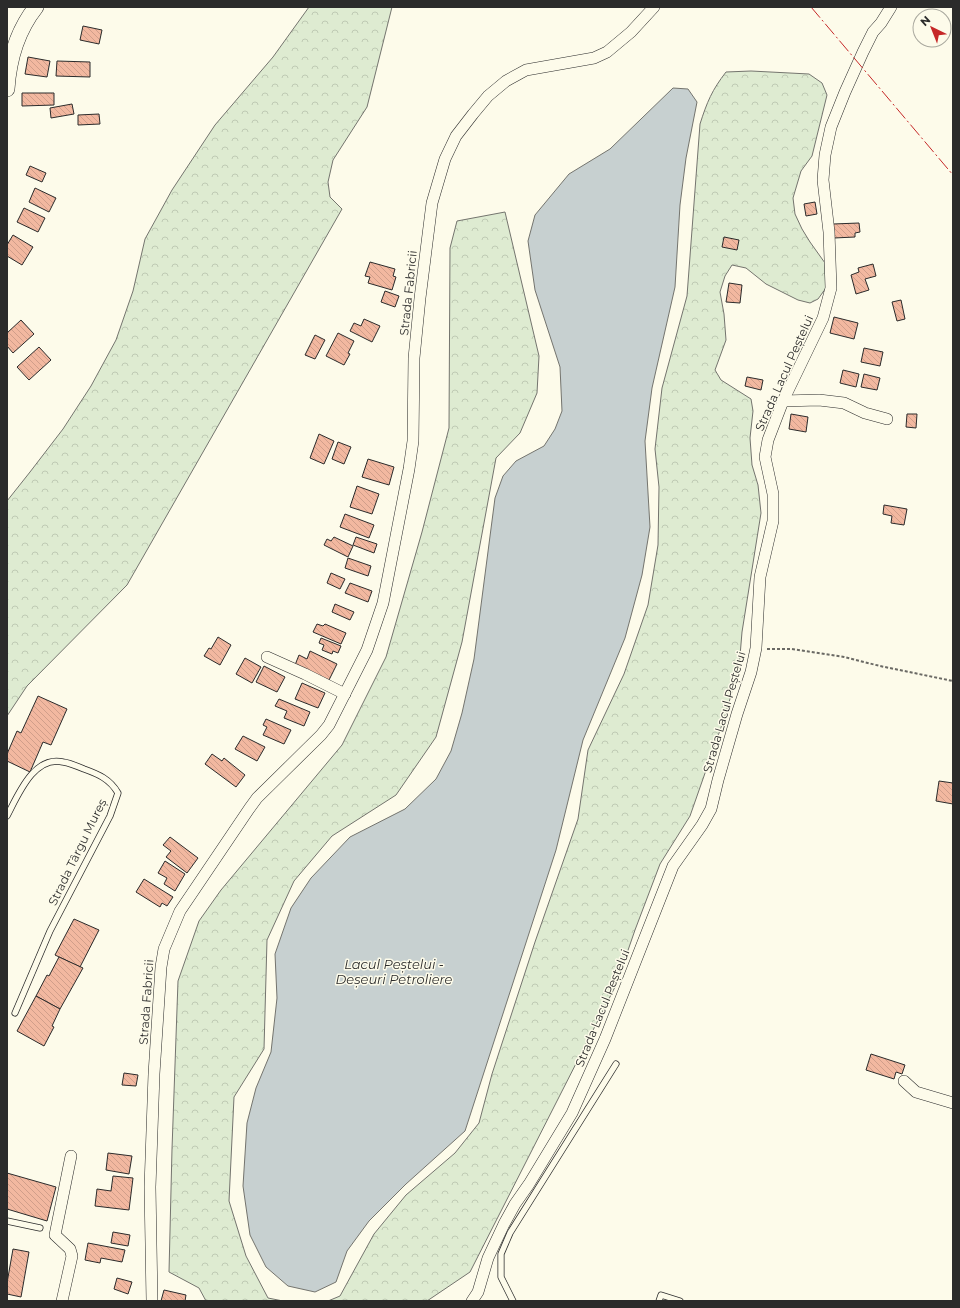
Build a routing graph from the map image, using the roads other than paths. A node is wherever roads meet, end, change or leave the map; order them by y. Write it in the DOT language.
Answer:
graph roads {
  1 [pos="36,7"];
  2 [pos="654,7"];
  3 [pos="891,7"];
  4 [pos="7,89"];
  5 [pos="783,401"];
  6 [pos="887,419"];
  7 [pos="266,657"];
  8 [pos="345,694"];
  9 [pos="7,816"];
  10 [pos="15,1013"];
  11 [pos="616,1064"];
  12 [pos="904,1081"];
  13 [pos="953,1103"];
  14 [pos="71,1156"];
  15 [pos="7,1221"];
  16 [pos="40,1228"];
  17 [pos="62,1301"];
  18 [pos="152,1301"];
  19 [pos="472,1301"];
  20 [pos="512,1301"];
  21 [pos="659,1301"];
  22 [pos="680,1301"];
  1 -- 4 [label="main road"];
  2 -- 8 [label="street, Strada Fabricii"];
  3 -- 5 [label="street, Strada Lacul Peștelui"];
  5 -- 6 [label="street"];
  5 -- 19 [label="street, Strada Lacul Peștelui"];
  7 -- 8 [label="street"];
  8 -- 18 [label="street, Strada Fabricii"];
  9 -- 10 [label="lane, Strada Târgu Mureș"];
  11 -- 20 [label="lane"];
  12 -- 13 [label="street"];
  14 -- 17 [label="street"];
  15 -- 16 [label="lane"];
  21 -- 22 [label="lane"];
}
